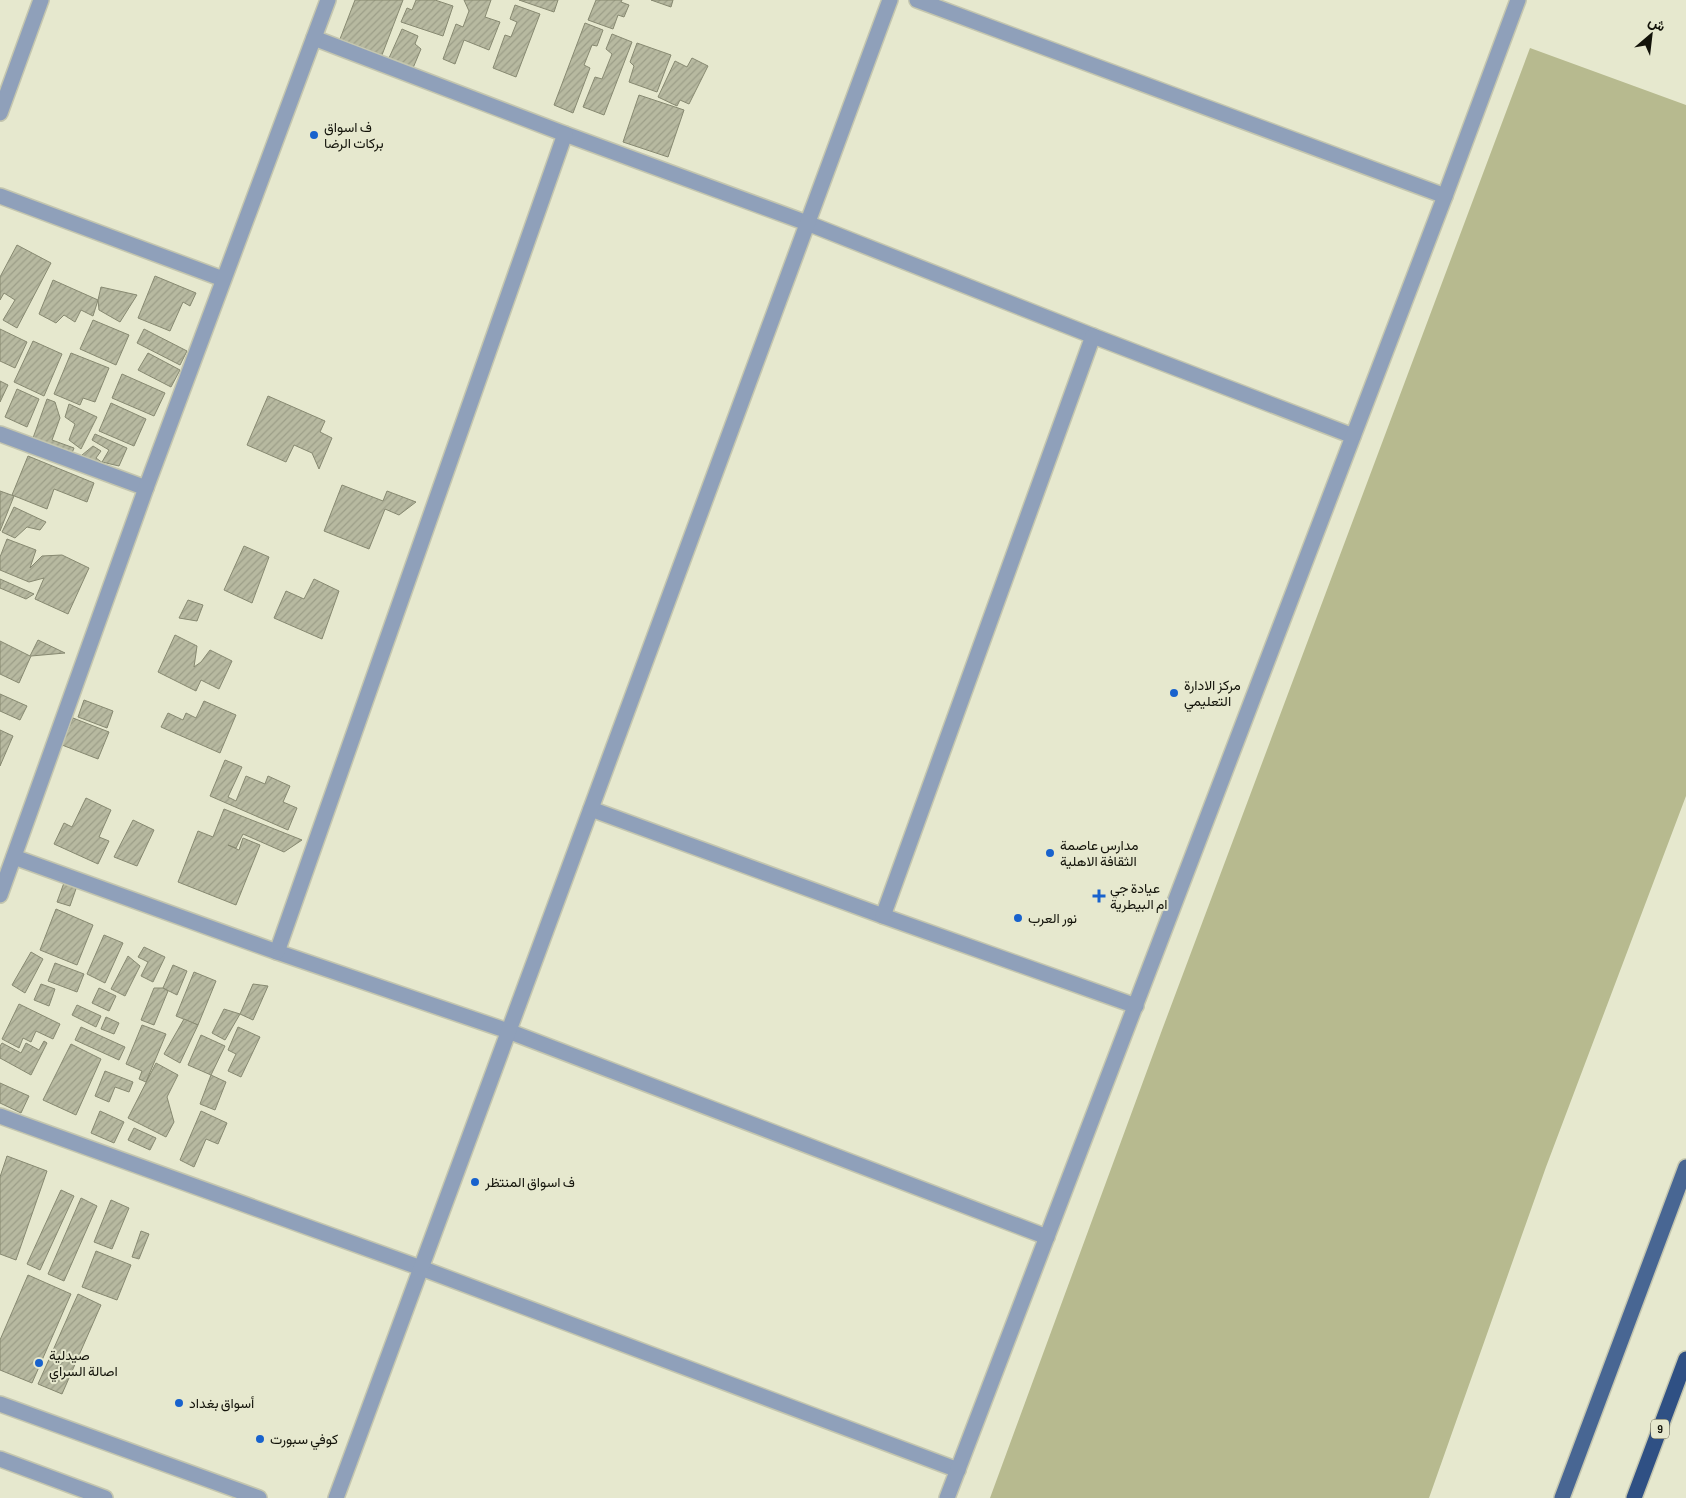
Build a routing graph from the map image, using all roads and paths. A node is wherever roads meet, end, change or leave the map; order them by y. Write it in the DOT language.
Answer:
graph roads {
  1 [pos="41,0"];
  2 [pos="328,0"];
  3 [pos="890,0"];
  4 [pos="917,0"];
  5 [pos="1518,0"];
  6 [pos="314,38"];
  7 [pos="0,113"];
  8 [pos="565,134"];
  9 [pos="0,196"];
  10 [pos="1445,196"];
  11 [pos="807,223"];
  12 [pos="223,279"];
  13 [pos="1093,336"];
  14 [pos="0,434"];
  15 [pos="1353,436"];
  16 [pos="146,488"];
  17 [pos="590,809"];
  18 [pos="14,857"];
  19 [pos="0,895"];
  20 [pos="883,916"];
  21 [pos="276,952"];
  22 [pos="1136,1006"];
  23 [pos="508,1031"];
  24 [pos="0,1116"];
  25 [pos="1686,1167"];
  26 [pos="1047,1237"];
  27 [pos="421,1268"];
  28 [pos="1686,1359"];
  29 [pos="0,1404"];
  30 [pos="0,1459"];
  31 [pos="958,1470"];
  32 [pos="105,1498"];
  33 [pos="259,1498"];
  34 [pos="336,1498"];
  35 [pos="948,1498"];
  36 [pos="1562,1498"];
  37 [pos="1634,1498"];
  1 -- 7 [label="street"];
  2 -- 6 [label="street"];
  3 -- 11 [label="street"];
  4 -- 10 [label="street"];
  5 -- 10 [label="street"];
  6 -- 8 [label="street"];
  6 -- 12 [label="street"];
  8 -- 11 [label="street"];
  8 -- 21 [label="street"];
  9 -- 12 [label="street"];
  10 -- 15 [label="street"];
  11 -- 13 [label="street"];
  11 -- 17 [label="street"];
  12 -- 16 [label="street"];
  13 -- 15 [label="street"];
  13 -- 20 [label="street"];
  14 -- 16 [label="street"];
  15 -- 22 [label="street"];
  16 -- 18 [label="street"];
  17 -- 20 [label="street"];
  17 -- 23 [label="street"];
  18 -- 19 [label="street"];
  18 -- 21 [label="street"];
  20 -- 22 [label="street"];
  21 -- 23 [label="street"];
  22 -- 26 [label="street"];
  23 -- 26 [label="street"];
  23 -- 27 [label="street"];
  24 -- 27 [label="street"];
  25 -- 36 [label="main road"];
  26 -- 31 [label="street"];
  27 -- 31 [label="street"];
  27 -- 34 [label="street"];
  28 -- 37 [label="highway, 9"];
  29 -- 33 [label="street"];
  30 -- 32 [label="street"];
  31 -- 35 [label="street"];
}
